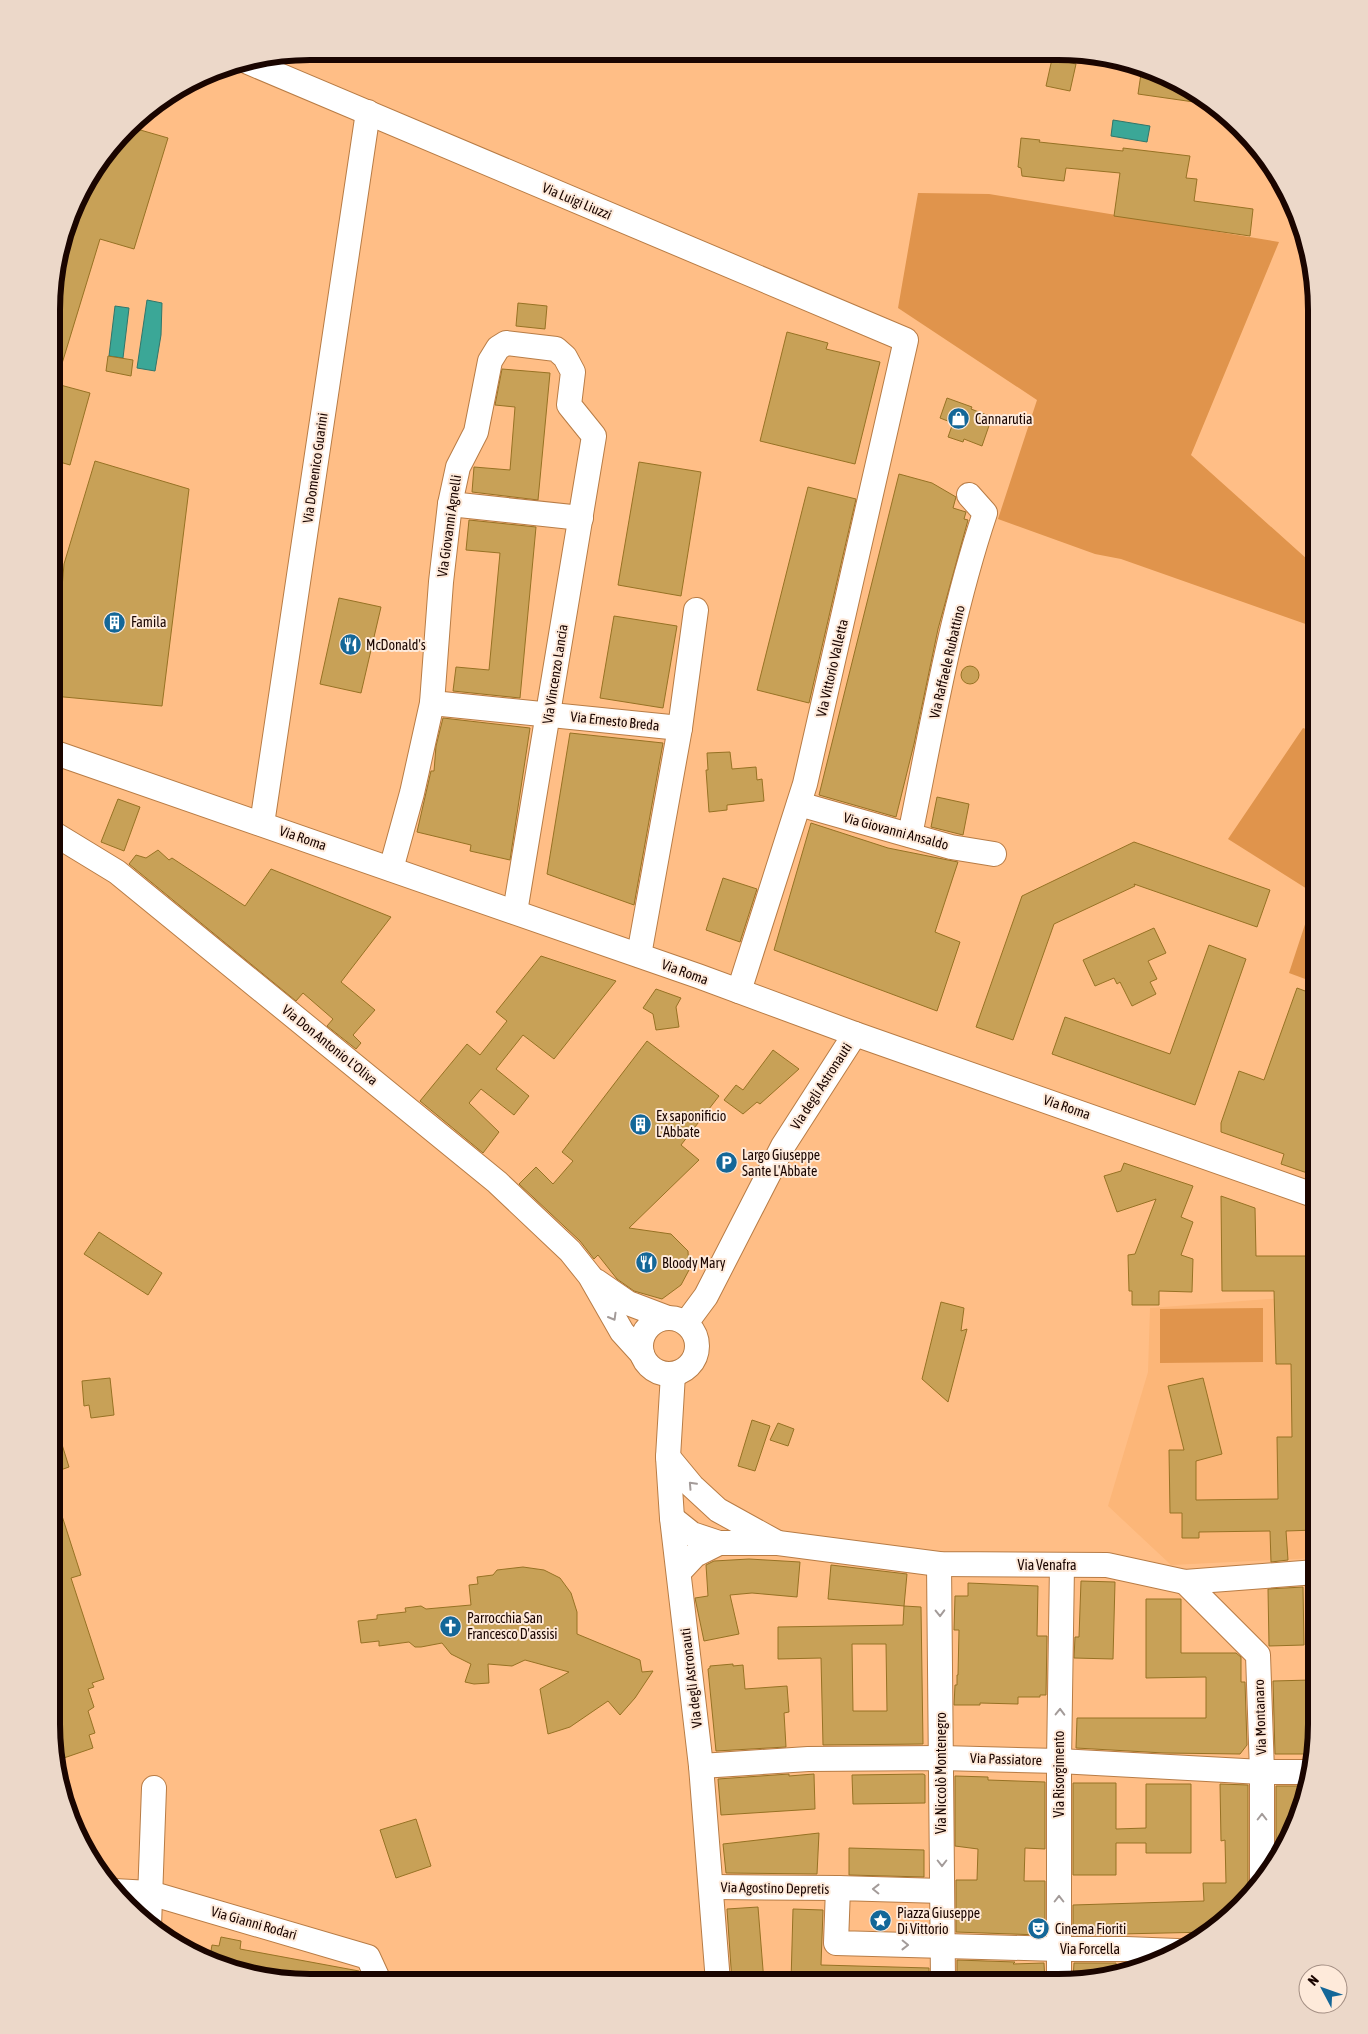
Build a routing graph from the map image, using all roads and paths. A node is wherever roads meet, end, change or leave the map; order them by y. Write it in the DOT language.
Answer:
graph roads {
  1 [pos="257,66"];
  2 [pos="368,112"];
  3 [pos="906,340"];
  4 [pos="594,436"];
  5 [pos="969,495"];
  6 [pos="450,504"];
  7 [pos="581,518"];
  8 [pos="696,610"];
  9 [pos="432,703"];
  10 [pos="548,714"];
  11 [pos="680,728"];
  12 [pos="60,754"];
  13 [pos="799,804"];
  14 [pos="262,824"];
  15 [pos="910,835"];
  16 [pos="60,837"];
  17 [pos="994,854"];
  18 [pos="391,869"];
  19 [pos="515,912"];
  20 [pos="638,955"];
  21 [pos="739,991"];
  22 [pos="855,1034"];
  23 [pos="1308,1193"];
  24 [pos="590,1276"];
  25 [pos="675,1320"];
  26 [pos="642,1354"];
  27 [pos="673,1374"];
  28 [pos="668,1457"];
  29 [pos="718,1510"];
  30 [pos="672,1518"];
  31 [pos="719,1543"];
  32 [pos="778,1543"];
  33 [pos="939,1564"];
  34 [pos="1062,1565"];
  35 [pos="679,1572"];
  36 [pos="1308,1573"];
  37 [pos="1185,1582"];
  38 [pos="941,1758"];
  39 [pos="1059,1761"];
  40 [pos="702,1766"];
  41 [pos="1262,1772"];
  42 [pos="1303,1772"];
  43 [pos="154,1788"];
  44 [pos="1270,1856"];
  45 [pos="712,1887"];
  46 [pos="838,1888"];
  47 [pos="942,1891"];
  48 [pos="124,1892"];
  49 [pos="150,1893"];
  50 [pos="149,1915"];
  51 [pos="943,1946"];
  52 [pos="1059,1949"];
  53 [pos="1153,1955"];
  54 [pos="1126,1959"];
  55 [pos="376,1974"];
  56 [pos="717,1974"];
  57 [pos="943,1974"];
  58 [pos="1059,1974"];
  1 -- 2 [label="street, Via Luigi Liuzzi"];
  2 -- 3 [label="street, Via Luigi Liuzzi"];
  2 -- 14 [label="street, Via Domenico Guarini"];
  3 -- 13 [label="street, Via Vittorio Valletta"];
  4 -- 6 [label="street, Via Giovanni Agnelli"];
  4 -- 7 [label="street, Via Vincenzo Lancia"];
  5 -- 15 [label="street, Via Raffaele Rubattino"];
  6 -- 7 [label="street"];
  6 -- 9 [label="street, Via Giovanni Agnelli"];
  7 -- 10 [label="street, Via Vincenzo Lancia"];
  8 -- 11 [label="street, Via Ernesto Breda"];
  9 -- 10 [label="street, Via Ernesto Breda"];
  9 -- 18 [label="street, Via Giovanni Agnelli"];
  10 -- 11 [label="street, Via Ernesto Breda"];
  10 -- 19 [label="street, Via Vincenzo Lancia"];
  11 -- 20 [label="street, Via Ernesto Breda"];
  12 -- 14 [label="street, Via Roma"];
  13 -- 15 [label="street, Via Giovanni Ansaldo"];
  13 -- 21 [label="street, Via Vittorio Valletta"];
  14 -- 18 [label="street, Via Roma"];
  15 -- 17 [label="street, Via Giovanni Ansaldo"];
  16 -- 24 [label="street, Via Don Antonio L'Oliva"];
  18 -- 19 [label="street, Via Roma"];
  19 -- 20 [label="street, Via Roma"];
  20 -- 21 [label="street, Via Roma"];
  21 -- 22 [label="street, Via Roma"];
  22 -- 23 [label="street, Via Roma"];
  22 -- 25 [label="street, Via degli Astronauti"];
  24 -- 25 [label="street, Via Don Antonio L'Oliva"];
  24 -- 26 [label="street, Via Don Antonio L'Oliva, one-way"];
  25 -- 26 [label="street"];
  25 -- 27 [label="street"];
  26 -- 27 [label="street"];
  27 -- 28 [label="street, Via degli Astronauti"];
  29 -- 28 [label="street, Via Venafra, one-way"];
  28 -- 30 [label="street, Via degli Astronauti"];
  29 -- 30 [label="street, Via Venafra"];
  29 -- 32 [label="street, Via Venafra"];
  30 -- 31 [label="street, Via Venafra"];
  30 -- 35 [label="street, Via degli Astronauti"];
  31 -- 32 [label="street, Via Venafra"];
  31 -- 35 [label="street, Via Venafra"];
  32 -- 33 [label="street, Via Venafra"];
  33 -- 34 [label="street, Via Venafra"];
  33 -- 38 [label="street, Via Niccolò Montenegro, one-way"];
  34 -- 37 [label="street, Via Venafra"];
  39 -- 34 [label="street, Via Risorgimento, one-way"];
  35 -- 40 [label="street, Via degli Astronauti"];
  36 -- 37 [label="street, Via Venafra"];
  37 -- 41 [label="street, Via Montanaro"];
  38 -- 39 [label="street, Via Passiatore"];
  38 -- 40 [label="street, Via Passiatore"];
  38 -- 47 [label="street, Via Niccolò Montenegro, one-way"];
  39 -- 41 [label="street, Via Passiatore"];
  52 -- 39 [label="street, Via Risorgimento, one-way"];
  40 -- 45 [label="street, Via degli Astronauti"];
  41 -- 42 [label="street, Via Passiatore"];
  44 -- 41 [label="street, Via Montanaro, one-way"];
  43 -- 49 [label="street"];
  45 -- 46 [label="street, Via Agostino Depretis"];
  45 -- 56 [label="street, Via degli Astronauti"];
  47 -- 46 [label="street, one-way"];
  46 -- 51 [label="street, one-way"];
  47 -- 51 [label="street, Via Niccolò Montenegro"];
  48 -- 49 [label="street, Via Gianni Rodari"];
  49 -- 50 [label="street"];
  49 -- 55 [label="street, Via Gianni Rodari"];
  51 -- 52 [label="street, Via Forcella"];
  51 -- 57 [label="street, Via Niccolò Montenegro"];
  52 -- 54 [label="street, Via Forcella"];
  52 -- 58 [label="street, Via Risorgimento"];
  53 -- 54 [label="street, Via Forcella"];
}
